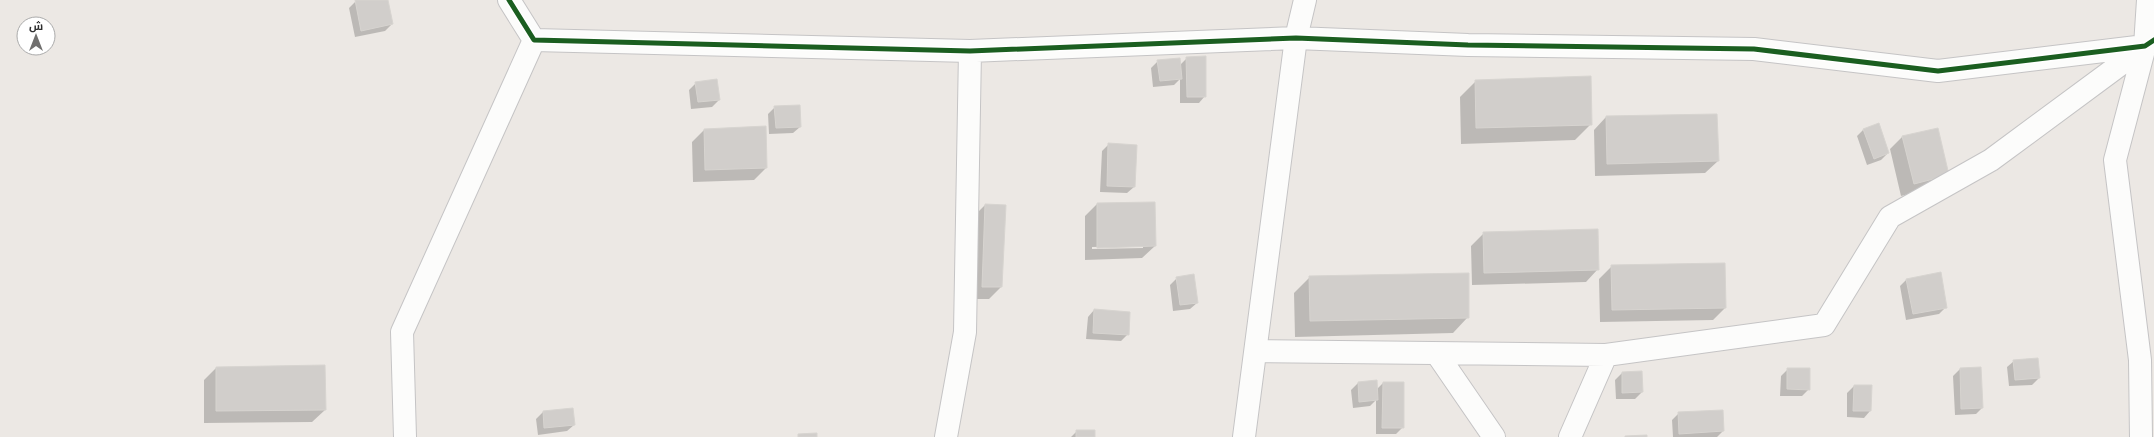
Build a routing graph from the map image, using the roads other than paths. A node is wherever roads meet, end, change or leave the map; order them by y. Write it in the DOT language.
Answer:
graph roads {
  1 [pos="509,0"];
  2 [pos="1305,0"];
  3 [pos="2148,0"];
  4 [pos="1296,38"];
  5 [pos="534,40"];
  6 [pos="2150,44"];
  7 [pos="970,51"];
  8 [pos="1256,351"];
  9 [pos="1437,354"];
  10 [pos="1606,355"];
  11 [pos="405,437"];
  12 [pos="946,437"];
  13 [pos="1244,437"];
  14 [pos="1494,437"];
  15 [pos="1570,437"];
  16 [pos="2141,437"];
  1 -- 5 [label="street"];
  2 -- 4 [label="street"];
  3 -- 6 [label="street"];
  4 -- 6 [label="street"];
  4 -- 7 [label="street"];
  4 -- 8 [label="street"];
  5 -- 7 [label="street"];
  5 -- 11 [label="street"];
  6 -- 10 [label="street"];
  6 -- 16 [label="street"];
  7 -- 12 [label="street"];
  8 -- 9 [label="street"];
  8 -- 13 [label="street"];
  9 -- 10 [label="street"];
  9 -- 14 [label="street"];
  10 -- 15 [label="street"];
}
